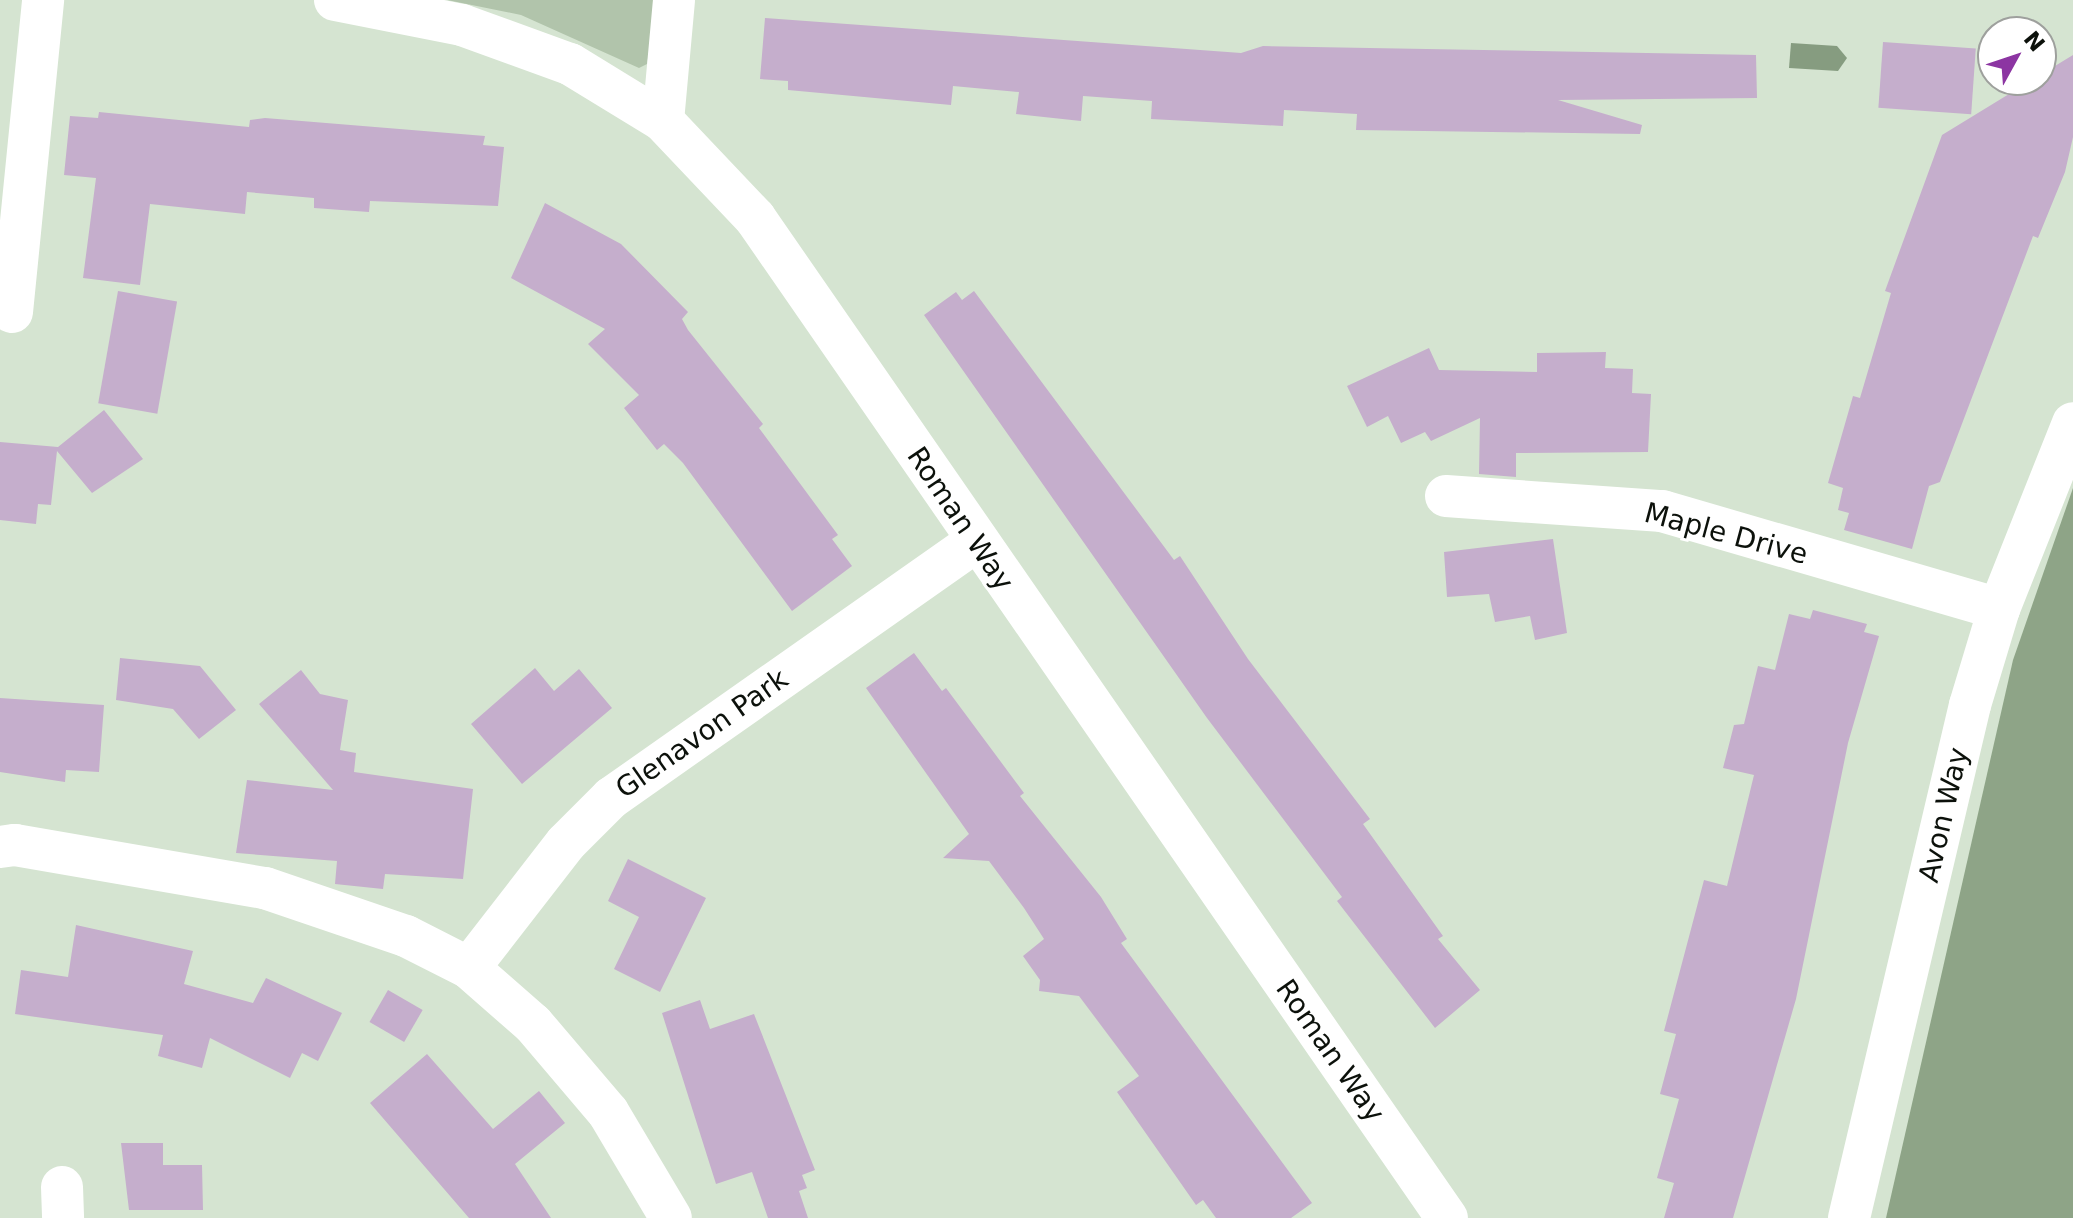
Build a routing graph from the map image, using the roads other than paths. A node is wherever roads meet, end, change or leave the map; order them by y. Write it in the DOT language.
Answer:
graph roads {
  1 [pos="43,0"];
  2 [pos="335,0"];
  3 [pos="674,0"];
  4 [pos="663,121"];
  5 [pos="12,312"];
  6 [pos="2073,423"];
  7 [pos="1446,496"];
  8 [pos="975,542"];
  9 [pos="1999,609"];
  10 [pos="0,847"];
  11 [pos="469,968"];
  12 [pos="671,1218"];
  13 [pos="1447,1218"];
  14 [pos="1849,1218"];
  1 -- 5 [label="street"];
  2 -- 4 [label="street, Roman Way"];
  3 -- 4 [label="street"];
  4 -- 8 [label="street, Roman Way"];
  6 -- 9 [label="street, Avon Way"];
  7 -- 9 [label="street, Maple Drive"];
  8 -- 11 [label="street, Glenavon Park"];
  8 -- 13 [label="street, Roman Way"];
  9 -- 14 [label="street, Avon Way"];
  10 -- 11 [label="street"];
  11 -- 12 [label="street"];
}
